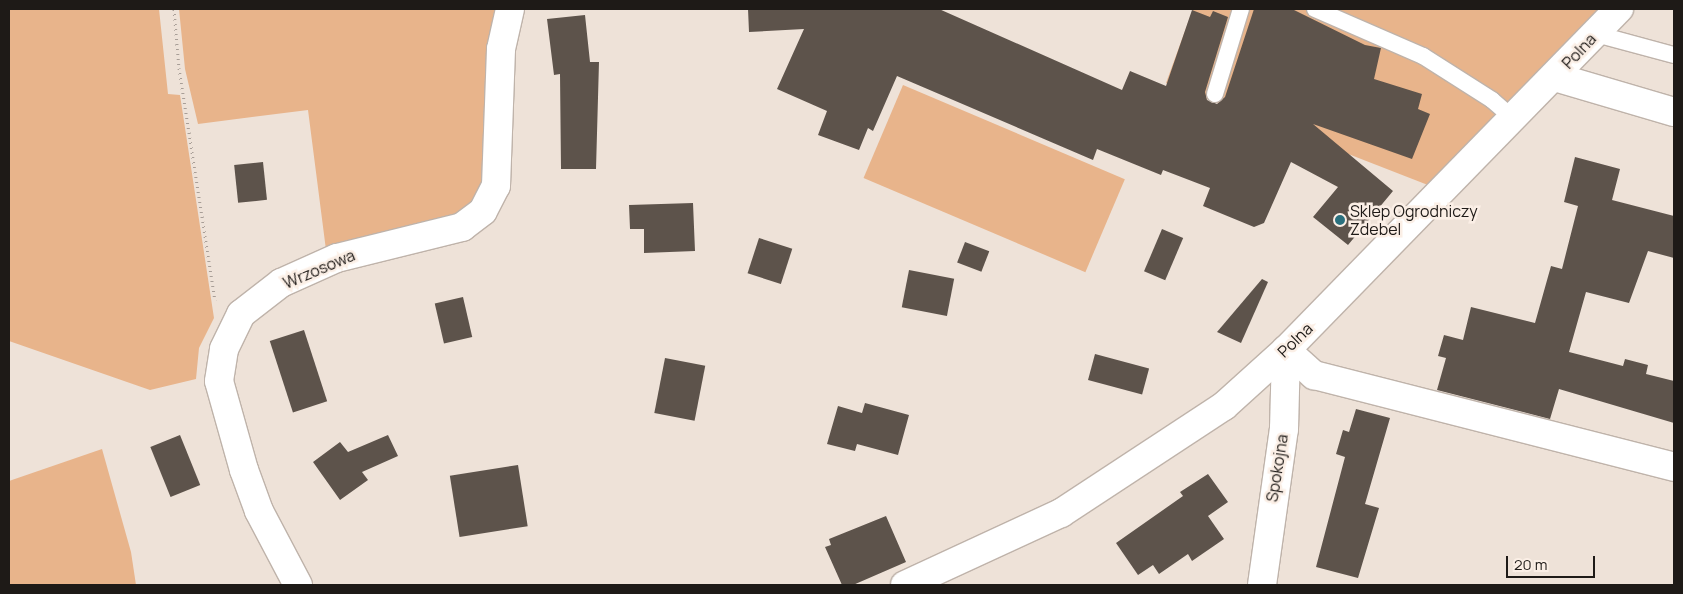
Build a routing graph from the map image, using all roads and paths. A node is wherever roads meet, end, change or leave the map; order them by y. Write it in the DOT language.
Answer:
graph roads {
  1 [pos="174,9"];
  2 [pos="510,9"];
  3 [pos="1241,9"];
  4 [pos="1315,9"];
  5 [pos="1619,9"];
  6 [pos="1596,34"];
  7 [pos="1674,55"];
  8 [pos="1555,77"];
  9 [pos="1215,94"];
  10 [pos="1674,112"];
  11 [pos="1514,119"];
  12 [pos="216,304"];
  13 [pos="1286,350"];
  14 [pos="1674,467"];
  15 [pos="298,585"];
  16 [pos="905,585"];
  17 [pos="1262,585"];
  1 -- 12 [label="path"];
  2 -- 15 [label="street, Wrzosowa"];
  3 -- 9 [label="lane"];
  4 -- 11 [label="lane"];
  5 -- 6 [label="street, Polna"];
  6 -- 7 [label="lane"];
  6 -- 8 [label="street, Polna"];
  8 -- 10 [label="street"];
  8 -- 11 [label="street, Polna"];
  11 -- 13 [label="street, Polna"];
  13 -- 14 [label="street"];
  13 -- 16 [label="street, Polna"];
  13 -- 17 [label="street, Spokojna"];
}
